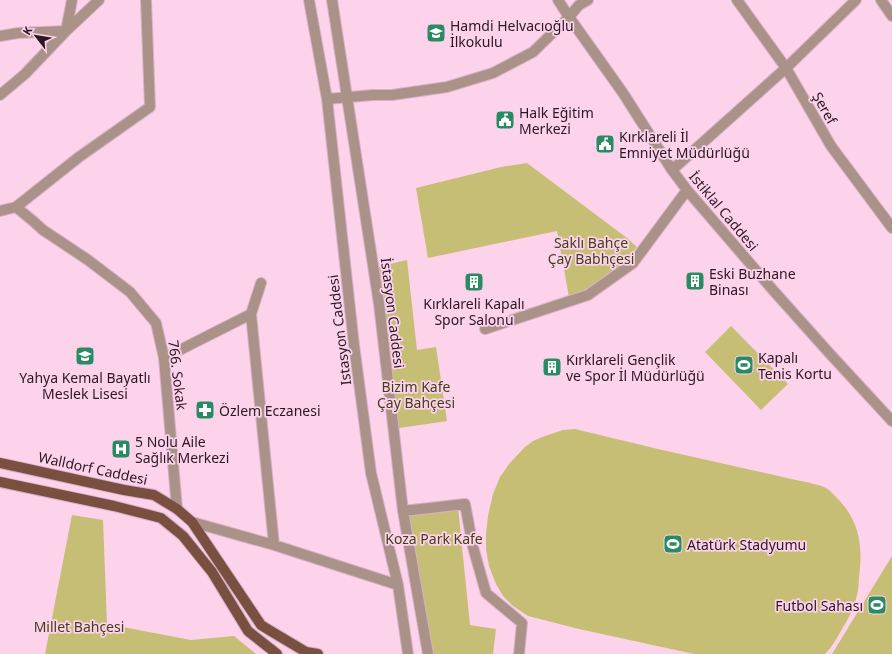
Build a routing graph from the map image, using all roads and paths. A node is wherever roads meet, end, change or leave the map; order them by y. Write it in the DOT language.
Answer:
graph roads {
  1 [pos="72,0"];
  2 [pos="99,0"];
  3 [pos="146,0"];
  4 [pos="310,0"];
  5 [pos="332,0"];
  6 [pos="558,0"];
  7 [pos="588,0"];
  8 [pos="737,0"];
  9 [pos="856,0"];
  10 [pos="881,0"];
  11 [pos="892,16"];
  12 [pos="569,17"];
  13 [pos="66,31"];
  14 [pos="0,36"];
  15 [pos="786,68"];
  16 [pos="0,95"];
  17 [pos="347,97"];
  18 [pos="327,99"];
  19 [pos="672,170"];
  20 [pos="687,190"];
  21 [pos="16,208"];
  22 [pos="0,211"];
  23 [pos="892,228"];
  24 [pos="261,282"];
  25 [pos="251,314"];
  26 [pos="486,329"];
  27 [pos="164,358"];
  28 [pos="892,421"];
  29 [pos="0,462"];
  30 [pos="0,482"];
  31 [pos="177,509"];
  32 [pos="402,511"];
  33 [pos="192,522"];
  34 [pos="274,545"];
  35 [pos="398,585"];
  36 [pos="276,654"];
  37 [pos="318,654"];
  38 [pos="408,654"];
  39 [pos="428,654"];
  40 [pos="519,654"];
  1 -- 13 [label="street"];
  2 -- 13 [label="street"];
  3 -- 21 [label="street"];
  4 -- 18 [label="street, Istasyon Caddesi"];
  5 -- 17 [label="street, İstasyon Caddesi"];
  6 -- 12 [label="street, İstiklal Caddesi"];
  7 -- 12 [label="street"];
  8 -- 15 [label="street, Şeref"];
  9 -- 15 [label="street"];
  10 -- 11 [label="street"];
  12 -- 17 [label="street"];
  12 -- 19 [label="street, İstiklal Caddesi"];
  13 -- 14 [label="street"];
  13 -- 16 [label="street"];
  15 -- 19 [label="street"];
  15 -- 23 [label="street, Şeref"];
  17 -- 18 [label="street"];
  17 -- 32 [label="street, İstasyon Caddesi"];
  18 -- 35 [label="street, Istasyon Caddesi"];
  19 -- 20 [label="street, İstiklal Caddesi"];
  20 -- 26 [label="street"];
  20 -- 28 [label="street, İstiklal Caddesi"];
  21 -- 22 [label="street"];
  21 -- 27 [label="street, 766. Sokak"];
  24 -- 25 [label="street"];
  25 -- 27 [label="street"];
  25 -- 34 [label="street"];
  27 -- 31 [label="street, 766. Sokak"];
  29 -- 31 [label="main road, Walldorf Caddesi"];
  30 -- 36 [label="main road"];
  31 -- 33 [label="main road, Walldorf Caddesi"];
  32 -- 39 [label="street, İstasyon Caddesi"];
  32 -- 40 [label="street"];
  33 -- 34 [label="street"];
  33 -- 37 [label="main road, Walldorf Caddesi"];
  34 -- 35 [label="street"];
  35 -- 38 [label="street, Istasyon Caddesi"];
}
